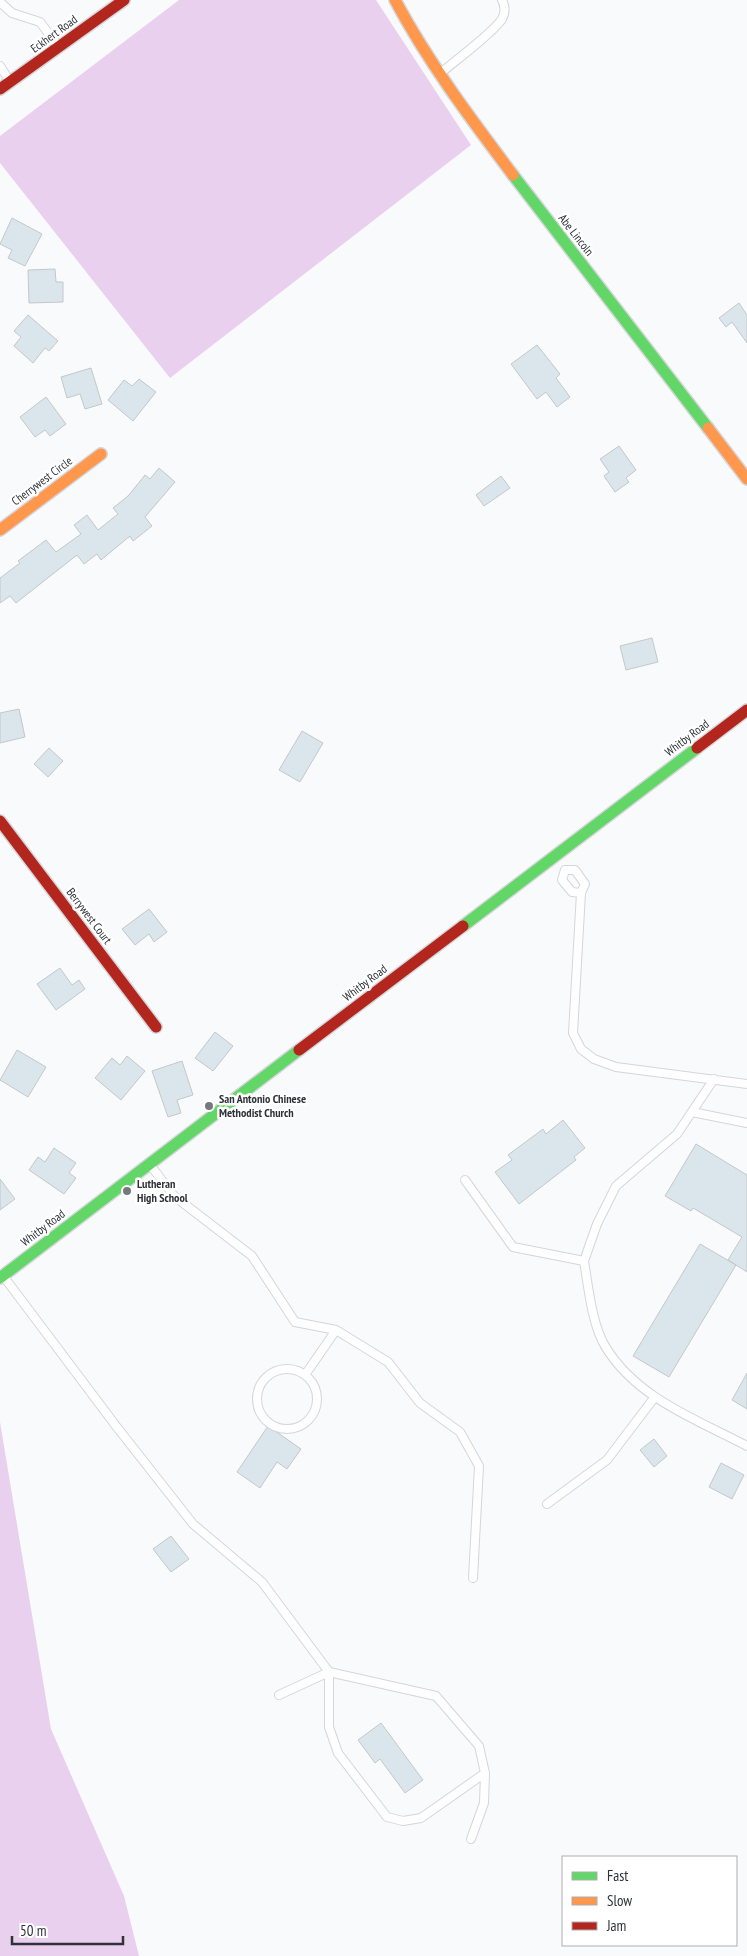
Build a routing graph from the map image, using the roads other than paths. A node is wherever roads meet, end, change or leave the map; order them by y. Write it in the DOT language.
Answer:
graph roads {
  1 [pos="124,0"];
  2 [pos="395,0"];
  3 [pos="502,0"];
  4 [pos="0,2"];
  5 [pos="59,47"];
  6 [pos="0,66"];
  7 [pos="440,74"];
  8 [pos="11,82"];
  9 [pos="0,89"];
  10 [pos="101,454"];
  11 [pos="747,479"];
  12 [pos="0,530"];
  13 [pos="747,710"];
  14 [pos="0,821"];
  15 [pos="554,856"];
  16 [pos="565,870"];
  17 [pos="582,893"];
  18 [pos="156,1027"];
  19 [pos="714,1080"];
  20 [pos="747,1084"];
  21 [pos="692,1112"];
  22 [pos="747,1123"];
  23 [pos="150,1164"];
  24 [pos="466,1180"];
  25 [pos="584,1260"];
  26 [pos="2,1277"];
  27 [pos="336,1330"];
  28 [pos="305,1375"];
  29 [pos="654,1398"];
  30 [pos="747,1446"];
  31 [pos="547,1504"];
  32 [pos="473,1578"];
  33 [pos="329,1672"];
  34 [pos="279,1695"];
  35 [pos="485,1773"];
  36 [pos="471,1839"];
  1 -- 5 [label="street, Eckhert Road"];
  2 -- 7 [label="street, Abe Lincoln"];
  3 -- 7 [label="lane"];
  4 -- 5 [label="lane"];
  5 -- 8 [label="street, Eckhert Road"];
  6 -- 8 [label="lane"];
  7 -- 11 [label="street, Abe Lincoln"];
  8 -- 9 [label="street, Eckhert Road"];
  10 -- 12 [label="street, Cherrywest Circle"];
  13 -- 15 [label="street, Whitby Road"];
  14 -- 18 [label="street, Berrywest Court"];
  15 -- 16 [label="lane"];
  15 -- 23 [label="street, Whitby Road"];
  16 -- 17 [label="lane"];
  16 -- 17 [label="lane"];
  17 -- 19 [label="lane"];
  19 -- 20 [label="lane"];
  19 -- 21 [label="lane"];
  21 -- 22 [label="lane"];
  21 -- 25 [label="lane"];
  23 -- 26 [label="street, Whitby Road"];
  23 -- 27 [label="lane"];
  24 -- 25 [label="lane"];
  25 -- 29 [label="lane"];
  26 -- 33 [label="lane"];
  27 -- 28 [label="lane"];
  27 -- 32 [label="lane"];
  28 -- 28 [label="lane"];
  29 -- 30 [label="lane"];
  29 -- 31 [label="lane"];
  33 -- 34 [label="lane"];
  33 -- 35 [label="lane"];
  33 -- 35 [label="lane"];
  35 -- 36 [label="lane"];
}
